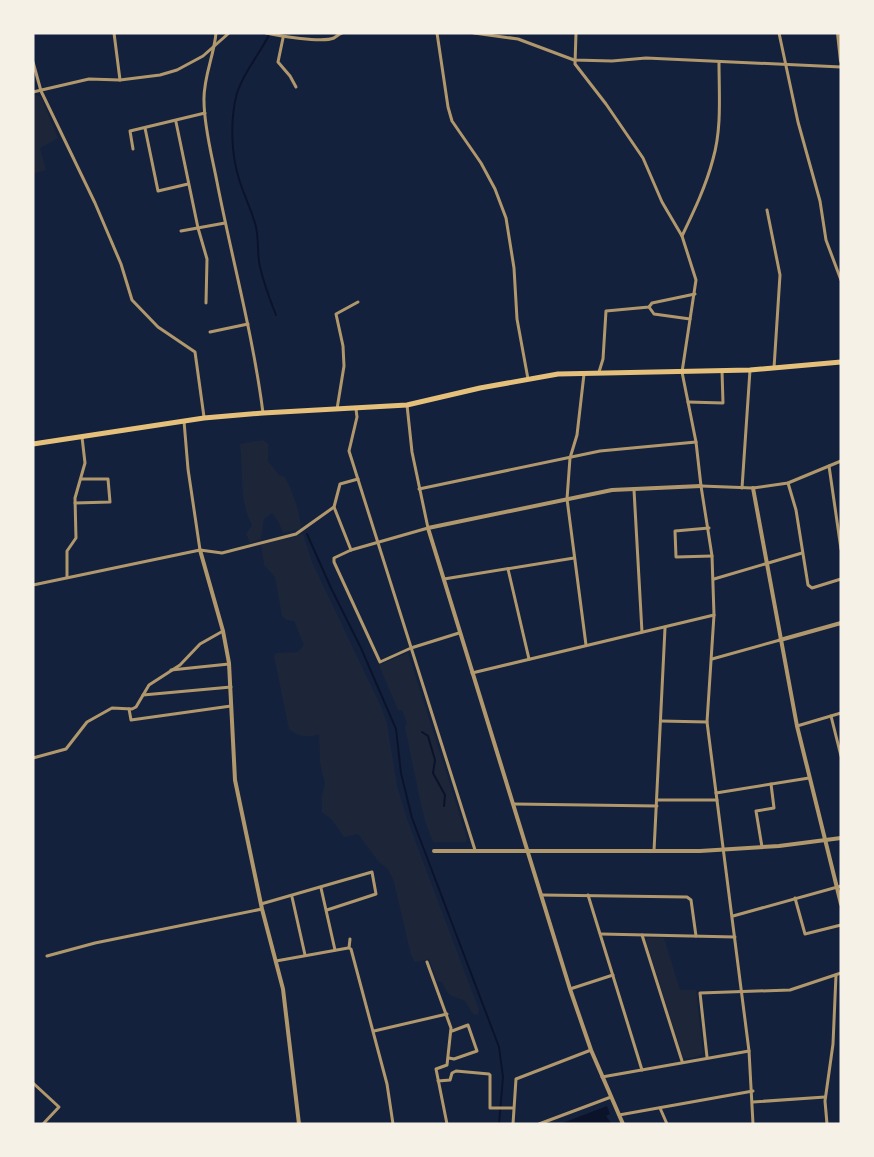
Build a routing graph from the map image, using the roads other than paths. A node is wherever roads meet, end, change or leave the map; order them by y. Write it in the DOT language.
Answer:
graph roads {
  1 [pos="114,33"];
  2 [pos="216,33"];
  3 [pos="229,33"];
  4 [pos="266,33"];
  5 [pos="342,33"];
  6 [pos="437,33"];
  7 [pos="474,33"];
  8 [pos="576,33"];
  9 [pos="779,33"];
  10 [pos="838,33"];
  11 [pos="283,38"];
  12 [pos="215,47"];
  13 [pos="574,60"];
  14 [pos="841,61"];
  15 [pos="33,62"];
  16 [pos="719,62"];
  17 [pos="786,65"];
  18 [pos="841,67"];
  19 [pos="120,80"];
  20 [pos="296,87"];
  21 [pos="41,91"];
  22 [pos="33,92"];
  23 [pos="206,113"];
  24 [pos="176,122"];
  25 [pos="145,128"];
  26 [pos="133,149"];
  27 [pos="189,184"];
  28 [pos="767,210"];
  29 [pos="225,223"];
  30 [pos="198,228"];
  31 [pos="181,231"];
  32 [pos="682,236"];
  33 [pos="841,280"];
  34 [pos="695,294"];
  35 [pos="358,302"];
  36 [pos="206,303"];
  37 [pos="649,308"];
  38 [pos="690,319"];
  39 [pos="248,324"];
  40 [pos="210,332"];
  41 [pos="841,362"];
  42 [pos="774,368"];
  43 [pos="750,370"];
  44 [pos="722,371"];
  45 [pos="682,372"];
  46 [pos="584,374"];
  47 [pos="599,374"];
  48 [pos="528,379"];
  49 [pos="688,402"];
  50 [pos="407,405"];
  51 [pos="338,409"];
  52 [pos="356,409"];
  53 [pos="263,413"];
  54 [pos="204,418"];
  55 [pos="184,421"];
  56 [pos="82,437"];
  57 [pos="696,442"];
  58 [pos="33,444"];
  59 [pos="570,458"];
  60 [pos="841,461"];
  61 [pos="829,466"];
  62 [pos="358,479"];
  63 [pos="80,480"];
  64 [pos="788,483"];
  65 [pos="700,486"];
  66 [pos="633,488"];
  67 [pos="742,488"];
  68 [pos="753,488"];
  69 [pos="419,489"];
  70 [pos="567,499"];
  71 [pos="75,503"];
  72 [pos="334,507"];
  73 [pos="428,528"];
  74 [pos="709,528"];
  75 [pos="378,542"];
  76 [pos="841,543"];
  77 [pos="841,549"];
  78 [pos="200,550"];
  79 [pos="351,550"];
  80 [pos="802,553"];
  81 [pos="712,555"];
  82 [pos="574,558"];
  83 [pos="767,563"];
  84 [pos="508,568"];
  85 [pos="67,577"];
  86 [pos="442,579"];
  87 [pos="714,579"];
  88 [pos="841,579"];
  89 [pos="33,585"];
  90 [pos="714,615"];
  91 [pos="841,623"];
  92 [pos="665,628"];
  93 [pos="223,631"];
  94 [pos="642,632"];
  95 [pos="459,633"];
  96 [pos="780,640"];
  97 [pos="586,645"];
  98 [pos="411,648"];
  99 [pos="529,659"];
  100 [pos="712,659"];
  101 [pos="229,664"];
  102 [pos="171,670"];
  103 [pos="472,673"];
  104 [pos="231,687"];
  105 [pos="143,695"];
  106 [pos="233,706"];
  107 [pos="129,709"];
  108 [pos="841,713"];
  109 [pos="831,716"];
  110 [pos="661,721"];
  111 [pos="708,722"];
  112 [pos="797,726"];
  113 [pos="841,756"];
  114 [pos="33,758"];
  115 [pos="810,778"];
  116 [pos="771,784"];
  117 [pos="716,793"];
  118 [pos="657,800"];
  119 [pos="717,800"];
  120 [pos="514,804"];
  121 [pos="657,806"];
  122 [pos="841,838"];
  123 [pos="826,841"];
  124 [pos="762,847"];
  125 [pos="434,850"];
  126 [pos="475,850"];
  127 [pos="724,850"];
  128 [pos="527,851"];
  129 [pos="654,851"];
  130 [pos="839,886"];
  131 [pos="321,888"];
  132 [pos="542,895"];
  133 [pos="588,895"];
  134 [pos="292,897"];
  135 [pos="795,898"];
  136 [pos="841,904"];
  137 [pos="262,906"];
  138 [pos="327,910"];
  139 [pos="733,916"];
  140 [pos="841,925"];
  141 [pos="601,934"];
  142 [pos="642,934"];
  143 [pos="696,936"];
  144 [pos="735,937"];
  145 [pos="350,939"];
  146 [pos="349,948"];
  147 [pos="335,950"];
  148 [pos="305,955"];
  149 [pos="47,956"];
  150 [pos="276,961"];
  151 [pos="427,962"];
  152 [pos="841,973"];
  153 [pos="613,975"];
  154 [pos="836,975"];
  155 [pos="570,989"];
  156 [pos="742,992"];
  157 [pos="447,1014"];
  158 [pos="374,1031"];
  159 [pos="451,1031"];
  160 [pos="591,1050"];
  161 [pos="749,1051"];
  162 [pos="707,1057"];
  163 [pos="449,1058"];
  164 [pos="682,1062"];
  165 [pos="642,1070"];
  166 [pos="602,1077"];
  167 [pos="438,1081"];
  168 [pos="33,1083"];
  169 [pos="753,1091"];
  170 [pos="611,1097"];
  171 [pos="825,1097"];
  172 [pos="753,1102"];
  173 [pos="513,1108"];
  174 [pos="660,1108"];
  175 [pos="619,1115"];
  176 [pos="43,1124"];
  177 [pos="299,1124"];
  178 [pos="393,1124"];
  179 [pos="447,1124"];
  180 [pos="513,1124"];
  181 [pos="539,1124"];
  182 [pos="623,1124"];
  183 [pos="667,1124"];
  184 [pos="753,1124"];
  185 [pos="827,1124"];
  1 -- 19 [label="street"];
  2 -- 12 [label="street"];
  3 -- 12 [label="street"];
  4 -- 11 [label="street"];
  5 -- 11 [label="street"];
  6 -- 48 [label="street"];
  7 -- 13 [label="street"];
  8 -- 13 [label="street"];
  9 -- 17 [label="street"];
  10 -- 14 [label="street"];
  11 -- 20 [label="street"];
  12 -- 19 [label="street"];
  12 -- 23 [label="street"];
  13 -- 16 [label="street"];
  13 -- 32 [label="street"];
  15 -- 21 [label="street"];
  16 -- 17 [label="street"];
  16 -- 32 [label="street"];
  17 -- 18 [label="street"];
  17 -- 33 [label="street"];
  19 -- 21 [label="street"];
  21 -- 22 [label="street"];
  21 -- 54 [label="street"];
  23 -- 24 [label="street"];
  23 -- 29 [label="street"];
  24 -- 25 [label="street"];
  24 -- 27 [label="street"];
  25 -- 26 [label="street"];
  25 -- 27 [label="street"];
  27 -- 30 [label="street"];
  28 -- 42 [label="street"];
  29 -- 30 [label="street"];
  29 -- 39 [label="street"];
  30 -- 31 [label="street"];
  30 -- 36 [label="street"];
  32 -- 34 [label="street"];
  34 -- 37 [label="street"];
  34 -- 38 [label="street"];
  35 -- 51 [label="street"];
  37 -- 38 [label="street"];
  37 -- 47 [label="street"];
  38 -- 45 [label="street"];
  39 -- 40 [label="street"];
  39 -- 53 [label="street"];
  41 -- 42 [label="highway"];
  42 -- 43 [label="highway"];
  43 -- 44 [label="highway"];
  43 -- 67 [label="street"];
  44 -- 45 [label="highway"];
  44 -- 49 [label="street"];
  45 -- 47 [label="highway"];
  45 -- 49 [label="street"];
  46 -- 47 [label="highway"];
  46 -- 48 [label="highway"];
  46 -- 59 [label="street"];
  48 -- 50 [label="highway"];
  49 -- 57 [label="street"];
  50 -- 52 [label="highway"];
  50 -- 69 [label="street"];
  51 -- 52 [label="highway"];
  51 -- 53 [label="highway"];
  52 -- 62 [label="street"];
  53 -- 54 [label="highway"];
  54 -- 55 [label="highway"];
  55 -- 56 [label="highway"];
  55 -- 78 [label="street"];
  56 -- 58 [label="highway"];
  56 -- 63 [label="street"];
  57 -- 59 [label="street"];
  57 -- 65 [label="street"];
  59 -- 69 [label="street"];
  59 -- 70 [label="street"];
  60 -- 61 [label="street"];
  61 -- 64 [label="street"];
  61 -- 76 [label="street"];
  62 -- 72 [label="street"];
  62 -- 75 [label="street"];
  63 -- 71 [label="street"];
  63 -- 71 [label="street"];
  64 -- 68 [label="street"];
  64 -- 80 [label="street"];
  65 -- 66 [label="street"];
  65 -- 67 [label="street"];
  65 -- 74 [label="street"];
  66 -- 70 [label="street"];
  66 -- 94 [label="street"];
  67 -- 68 [label="street"];
  68 -- 83 [label="street"];
  69 -- 73 [label="street"];
  70 -- 73 [label="street"];
  70 -- 82 [label="street"];
  71 -- 85 [label="street"];
  72 -- 78 [label="street"];
  72 -- 79 [label="street"];
  73 -- 75 [label="street"];
  73 -- 86 [label="street"];
  74 -- 81 [label="street"];
  74 -- 81 [label="street"];
  75 -- 79 [label="street"];
  75 -- 98 [label="street"];
  76 -- 77 [label="street"];
  78 -- 85 [label="street"];
  78 -- 93 [label="street"];
  79 -- 98 [label="street"];
  80 -- 83 [label="street"];
  80 -- 88 [label="street"];
  81 -- 87 [label="street"];
  82 -- 84 [label="street"];
  82 -- 97 [label="street"];
  83 -- 87 [label="street"];
  83 -- 96 [label="street"];
  84 -- 86 [label="street"];
  84 -- 99 [label="street"];
  85 -- 89 [label="street"];
  86 -- 95 [label="street"];
  87 -- 90 [label="street"];
  90 -- 92 [label="street"];
  90 -- 100 [label="street"];
  91 -- 96 [label="street"];
  92 -- 94 [label="street"];
  92 -- 110 [label="street"];
  93 -- 101 [label="street"];
  93 -- 102 [label="street"];
  94 -- 97 [label="street"];
  95 -- 98 [label="street"];
  95 -- 103 [label="street"];
  96 -- 100 [label="street"];
  96 -- 112 [label="street"];
  97 -- 99 [label="street"];
  98 -- 126 [label="street"];
  99 -- 103 [label="street"];
  100 -- 111 [label="street"];
  101 -- 102 [label="street"];
  101 -- 104 [label="street"];
  102 -- 105 [label="street"];
  103 -- 120 [label="street"];
  104 -- 105 [label="street"];
  104 -- 106 [label="street"];
  105 -- 107 [label="street"];
  106 -- 107 [label="street"];
  106 -- 137 [label="street"];
  107 -- 114 [label="street"];
  108 -- 109 [label="street"];
  109 -- 112 [label="street"];
  109 -- 113 [label="street"];
  110 -- 111 [label="street"];
  110 -- 118 [label="street"];
  111 -- 117 [label="street"];
  112 -- 115 [label="street"];
  115 -- 116 [label="street"];
  115 -- 123 [label="street"];
  116 -- 117 [label="street"];
  116 -- 124 [label="street"];
  117 -- 119 [label="street"];
  118 -- 119 [label="street"];
  118 -- 121 [label="street"];
  119 -- 127 [label="street"];
  120 -- 121 [label="street"];
  120 -- 128 [label="street"];
  121 -- 129 [label="street"];
  122 -- 123 [label="street"];
  123 -- 124 [label="street"];
  123 -- 130 [label="street"];
  124 -- 127 [label="street"];
  125 -- 126 [label="street"];
  126 -- 128 [label="street"];
  127 -- 129 [label="street"];
  127 -- 139 [label="street"];
  128 -- 129 [label="street"];
  128 -- 132 [label="street"];
  130 -- 135 [label="street"];
  130 -- 136 [label="street"];
  131 -- 134 [label="street"];
  131 -- 138 [label="street"];
  131 -- 138 [label="street"];
  132 -- 133 [label="street"];
  132 -- 155 [label="street"];
  133 -- 141 [label="street"];
  133 -- 143 [label="street"];
  134 -- 137 [label="street"];
  134 -- 148 [label="street"];
  135 -- 139 [label="street"];
  135 -- 140 [label="street"];
  137 -- 149 [label="street"];
  137 -- 150 [label="street"];
  138 -- 147 [label="street"];
  139 -- 144 [label="street"];
  141 -- 142 [label="street"];
  141 -- 153 [label="street"];
  142 -- 143 [label="street"];
  142 -- 164 [label="street"];
  143 -- 144 [label="street"];
  144 -- 156 [label="street"];
  145 -- 146 [label="street"];
  146 -- 147 [label="street"];
  146 -- 158 [label="street"];
  147 -- 148 [label="street"];
  148 -- 150 [label="street"];
  150 -- 177 [label="street"];
  151 -- 157 [label="street"];
  152 -- 154 [label="street"];
  153 -- 155 [label="street"];
  153 -- 165 [label="street"];
  154 -- 156 [label="street"];
  154 -- 171 [label="street"];
  155 -- 160 [label="street"];
  156 -- 161 [label="street"];
  156 -- 162 [label="street"];
  157 -- 158 [label="street"];
  157 -- 159 [label="street"];
  158 -- 178 [label="street"];
  159 -- 163 [label="street"];
  159 -- 163 [label="street"];
  160 -- 166 [label="street"];
  160 -- 173 [label="street"];
  161 -- 162 [label="street"];
  161 -- 169 [label="street"];
  162 -- 164 [label="street"];
  163 -- 167 [label="street"];
  164 -- 165 [label="street"];
  165 -- 166 [label="street"];
  166 -- 170 [label="street"];
  167 -- 173 [label="street"];
  167 -- 179 [label="street"];
  168 -- 176 [label="street"];
  169 -- 172 [label="street"];
  169 -- 174 [label="street"];
  170 -- 175 [label="street"];
  170 -- 181 [label="street"];
  171 -- 172 [label="street"];
  171 -- 185 [label="street"];
  172 -- 184 [label="street"];
  173 -- 180 [label="street"];
  174 -- 175 [label="street"];
  174 -- 183 [label="street"];
  175 -- 182 [label="street"];
}
